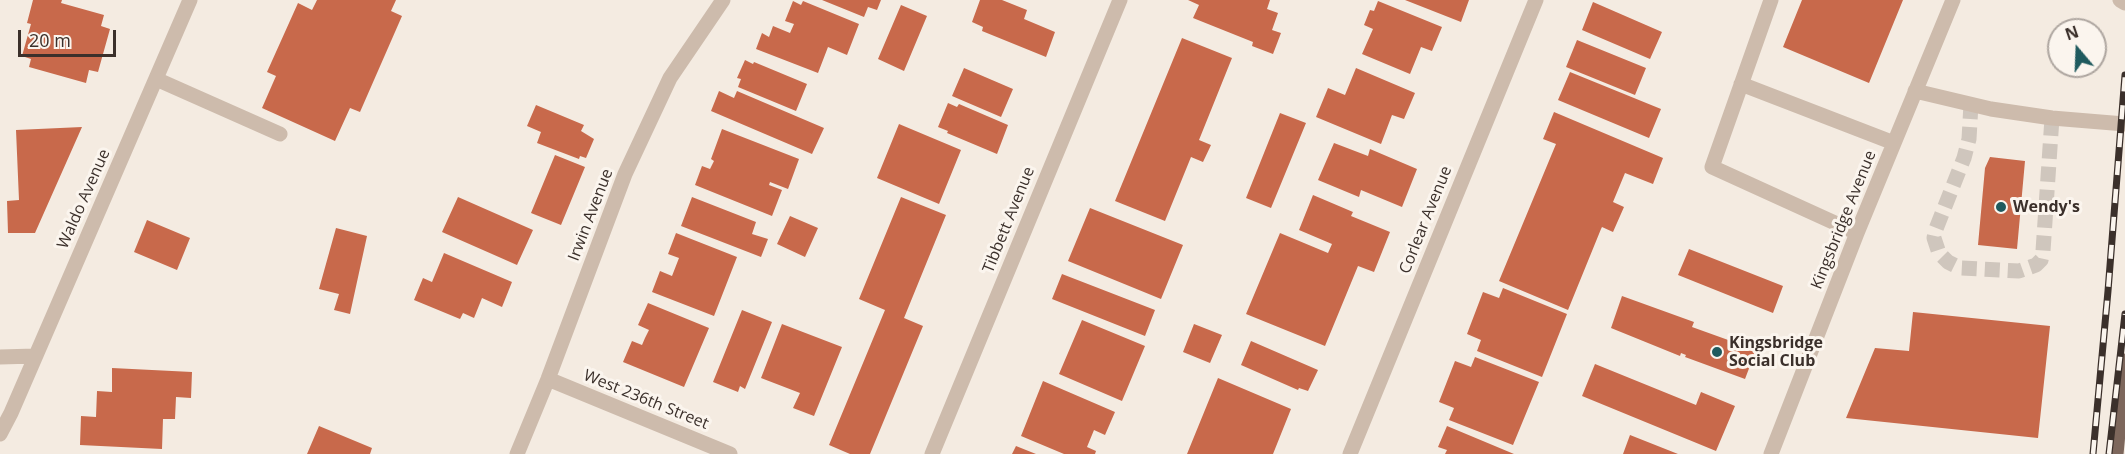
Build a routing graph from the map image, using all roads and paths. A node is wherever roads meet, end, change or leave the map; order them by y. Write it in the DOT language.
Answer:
graph roads {
  1 [pos="190,0"];
  2 [pos="723,0"];
  3 [pos="1120,0"];
  4 [pos="1536,0"];
  5 [pos="1771,0"];
  6 [pos="1953,0"];
  7 [pos="2120,0"];
  8 [pos="2125,3"];
  9 [pos="156,79"];
  10 [pos="1741,84"];
  11 [pos="1915,91"];
  12 [pos="2125,124"];
  13 [pos="280,134"];
  14 [pos="1894,143"];
  15 [pos="1857,233"];
  16 [pos="35,356"];
  17 [pos="0,357"];
  18 [pos="2125,361"];
  19 [pos="548,379"];
  20 [pos="0,434"];
  21 [pos="517,454"];
  22 [pos="730,454"];
  23 [pos="932,454"];
  24 [pos="1350,454"];
  25 [pos="1771,454"];
  26 [pos="2116,454"];
  1 -- 9 [label="street, Waldo Avenue"];
  2 -- 19 [label="street, Irwin Avenue"];
  3 -- 23 [label="street, Tibbett Avenue"];
  4 -- 24 [label="street, Corlear Avenue"];
  5 -- 10 [label="street"];
  6 -- 11 [label="street, Kingsbridge Avenue"];
  7 -- 8 [label="street"];
  9 -- 13 [label="street"];
  9 -- 16 [label="street, Waldo Avenue"];
  10 -- 14 [label="street"];
  10 -- 15 [label="street"];
  11 -- 12 [label="street"];
  11 -- 14 [label="street, Kingsbridge Avenue"];
  14 -- 15 [label="street, Kingsbridge Avenue"];
  15 -- 25 [label="street, Kingsbridge Avenue"];
  16 -- 17 [label="street"];
  16 -- 20 [label="street, Waldo Avenue"];
  18 -- 26 [label="main road"];
  19 -- 21 [label="street, Irwin Avenue"];
  19 -- 22 [label="street, West 236th Street"];
}
